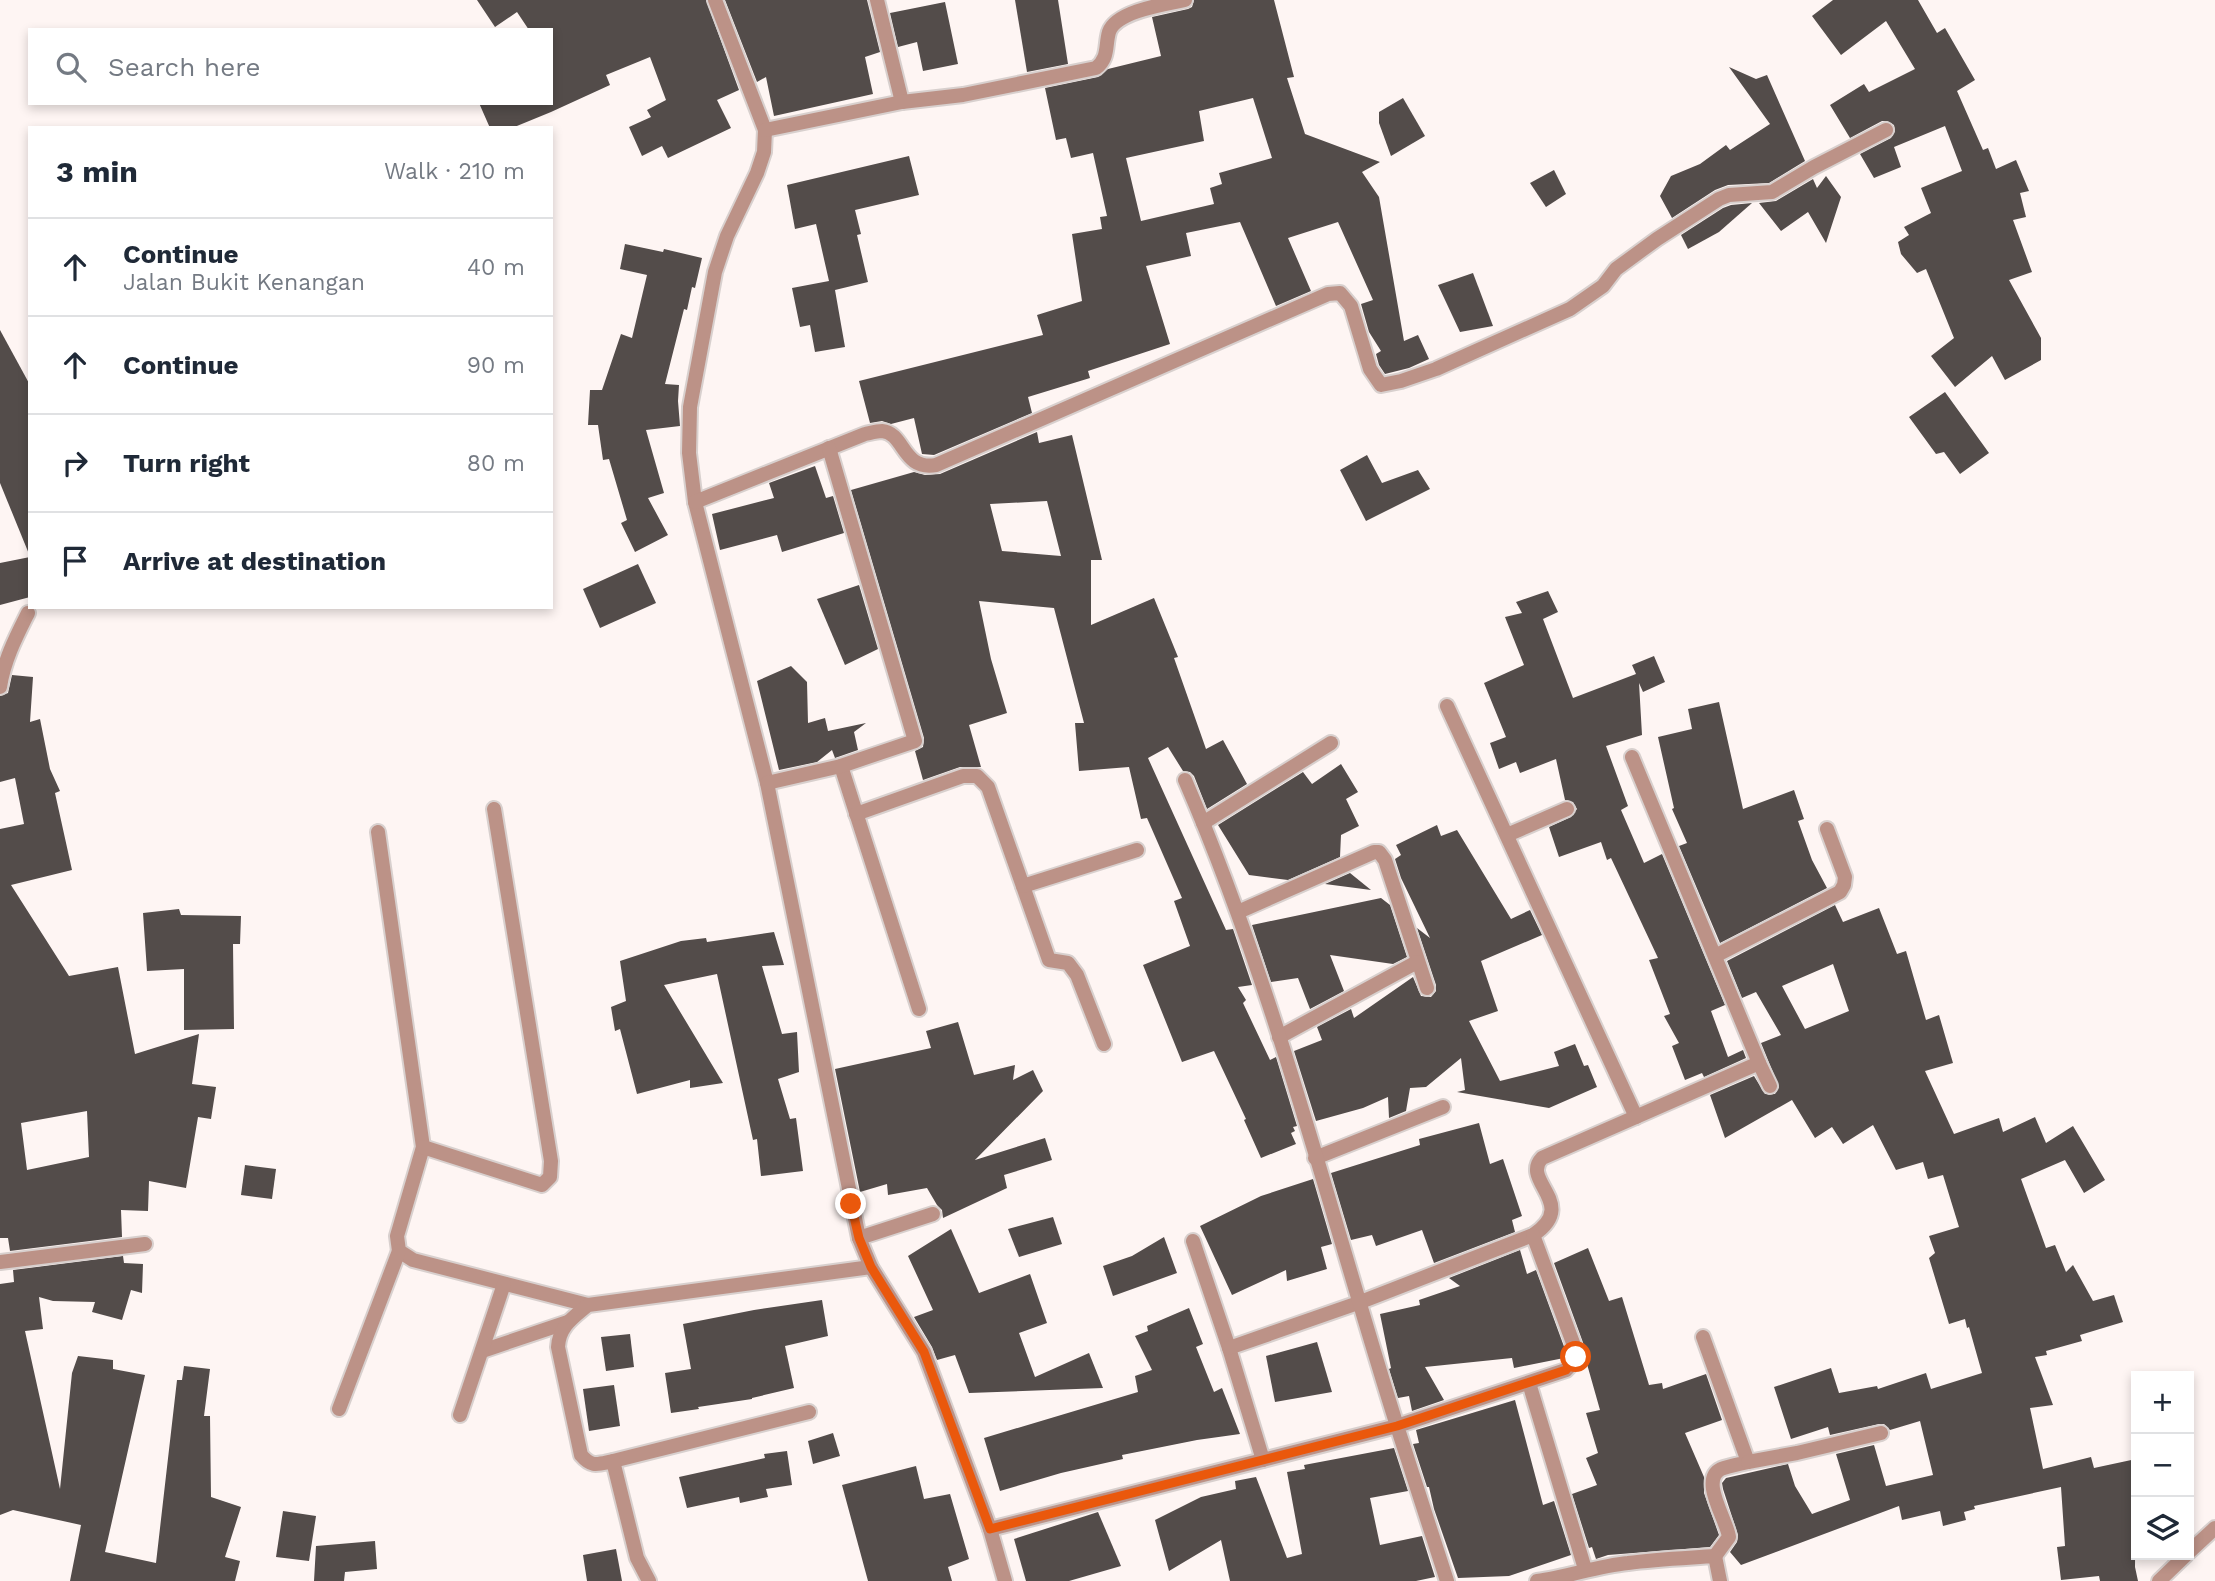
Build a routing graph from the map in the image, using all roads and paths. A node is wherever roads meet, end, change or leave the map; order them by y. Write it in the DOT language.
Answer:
graph roads {
  1 [pos="715,0"];
  2 [pos="877,0"];
  3 [pos="1185,0"];
  4 [pos="902,102"];
  5 [pos="765,130"];
  6 [pos="1886,130"];
  7 [pos="829,448"];
  8 [pos="695,502"];
  9 [pos="28,613"];
  10 [pos="0,687"];
  11 [pos="1447,706"];
  12 [pos="1331,743"];
  13 [pos="1632,757"];
  14 [pos="841,766"];
  15 [pos="1185,780"];
  16 [pos="767,783"];
  17 [pos="494,809"];
  18 [pos="1567,809"];
  19 [pos="856,814"];
  20 [pos="1203,823"];
  21 [pos="1827,829"];
  22 [pos="378,832"];
  23 [pos="1507,835"];
  24 [pos="1137,850"];
  25 [pos="1023,886"];
  26 [pos="1238,912"];
  27 [pos="1715,956"];
  28 [pos="1417,962"];
  29 [pos="1427,988"];
  30 [pos="919,1009"];
  31 [pos="1279,1037"];
  32 [pos="1104,1044"];
  33 [pos="1759,1063"];
  34 [pos="1770,1086"];
  35 [pos="1443,1107"];
  36 [pos="1636,1117"];
  37 [pos="423,1147"];
  38 [pos="1315,1158"];
  39 [pos="933,1214"];
  40 [pos="1533,1235"];
  41 [pos="859,1238"];
  42 [pos="1193,1241"];
  43 [pos="145,1244"];
  44 [pos="399,1251"];
  45 [pos="0,1262"];
  46 [pos="871,1267"];
  47 [pos="505,1284"];
  48 [pos="1358,1303"];
  49 [pos="588,1305"];
  50 [pos="568,1322"];
  51 [pos="1703,1337"];
  52 [pos="1229,1348"];
  53 [pos="482,1351"];
  54 [pos="1529,1383"];
  55 [pos="339,1409"];
  56 [pos="809,1412"];
  57 [pos="460,1415"];
  58 [pos="1397,1426"];
  59 [pos="1881,1433"];
  60 [pos="1263,1460"];
  61 [pos="613,1461"];
  62 [pos="1748,1462"];
  63 [pos="2215,1528"];
  64 [pos="990,1529"];
  65 [pos="2194,1547"];
  66 [pos="1715,1556"];
  67 [pos="2180,1560"];
  68 [pos="1586,1570"];
  69 [pos="1562,1579"];
  70 [pos="649,1581"];
  71 [pos="1005,1581"];
  72 [pos="1447,1581"];
  73 [pos="1537,1581"];
  74 [pos="1720,1581"];
  75 [pos="2159,1581"];
  1 -- 5 [label="street"];
  2 -- 4 [label="street"];
  3 -- 4 [label="street"];
  4 -- 5 [label="street"];
  5 -- 8 [label="street"];
  6 -- 7 [label="street"];
  7 -- 8 [label="street"];
  7 -- 14 [label="street"];
  8 -- 16 [label="street"];
  9 -- 10 [label="street"];
  11 -- 23 [label="street"];
  12 -- 20 [label="street"];
  13 -- 27 [label="street"];
  14 -- 16 [label="street"];
  14 -- 19 [label="street"];
  15 -- 20 [label="street"];
  16 -- 41 [label="street"];
  17 -- 37 [label="street"];
  18 -- 23 [label="street"];
  19 -- 25 [label="street"];
  19 -- 30 [label="street"];
  20 -- 26 [label="street"];
  21 -- 27 [label="street"];
  22 -- 37 [label="street"];
  23 -- 36 [label="street"];
  24 -- 25 [label="street"];
  25 -- 32 [label="street"];
  26 -- 28 [label="street"];
  26 -- 31 [label="street"];
  27 -- 33 [label="street"];
  28 -- 29 [label="street"];
  28 -- 31 [label="street"];
  31 -- 38 [label="street"];
  33 -- 34 [label="street"];
  33 -- 36 [label="street"];
  35 -- 38 [label="street"];
  36 -- 40 [label="street"];
  37 -- 44 [label="street"];
  38 -- 48 [label="street"];
  39 -- 41 [label="street"];
  40 -- 48 [label="street"];
  40 -- 54 [label="street"];
  41 -- 46 [label="street"];
  42 -- 52 [label="street"];
  43 -- 45 [label="street"];
  44 -- 47 [label="street"];
  44 -- 55 [label="street"];
  46 -- 49 [label="street"];
  46 -- 64 [label="street"];
  47 -- 49 [label="street"];
  47 -- 53 [label="street"];
  48 -- 52 [label="street"];
  48 -- 58 [label="street"];
  49 -- 50 [label="street"];
  50 -- 53 [label="street"];
  50 -- 61 [label="street"];
  51 -- 62 [label="street"];
  52 -- 60 [label="street"];
  53 -- 57 [label="street"];
  54 -- 58 [label="street"];
  54 -- 68 [label="street"];
  56 -- 61 [label="street"];
  58 -- 60 [label="street"];
  58 -- 72 [label="street"];
  59 -- 62 [label="street"];
  60 -- 64 [label="street"];
  61 -- 70 [label="street"];
  62 -- 66 [label="street"];
  63 -- 65 [label="street"];
  64 -- 71 [label="street"];
  66 -- 68 [label="street"];
  66 -- 74 [label="street"];
  67 -- 75 [label="street"];
  68 -- 69 [label="street"];
  69 -- 73 [label="street"];
}
